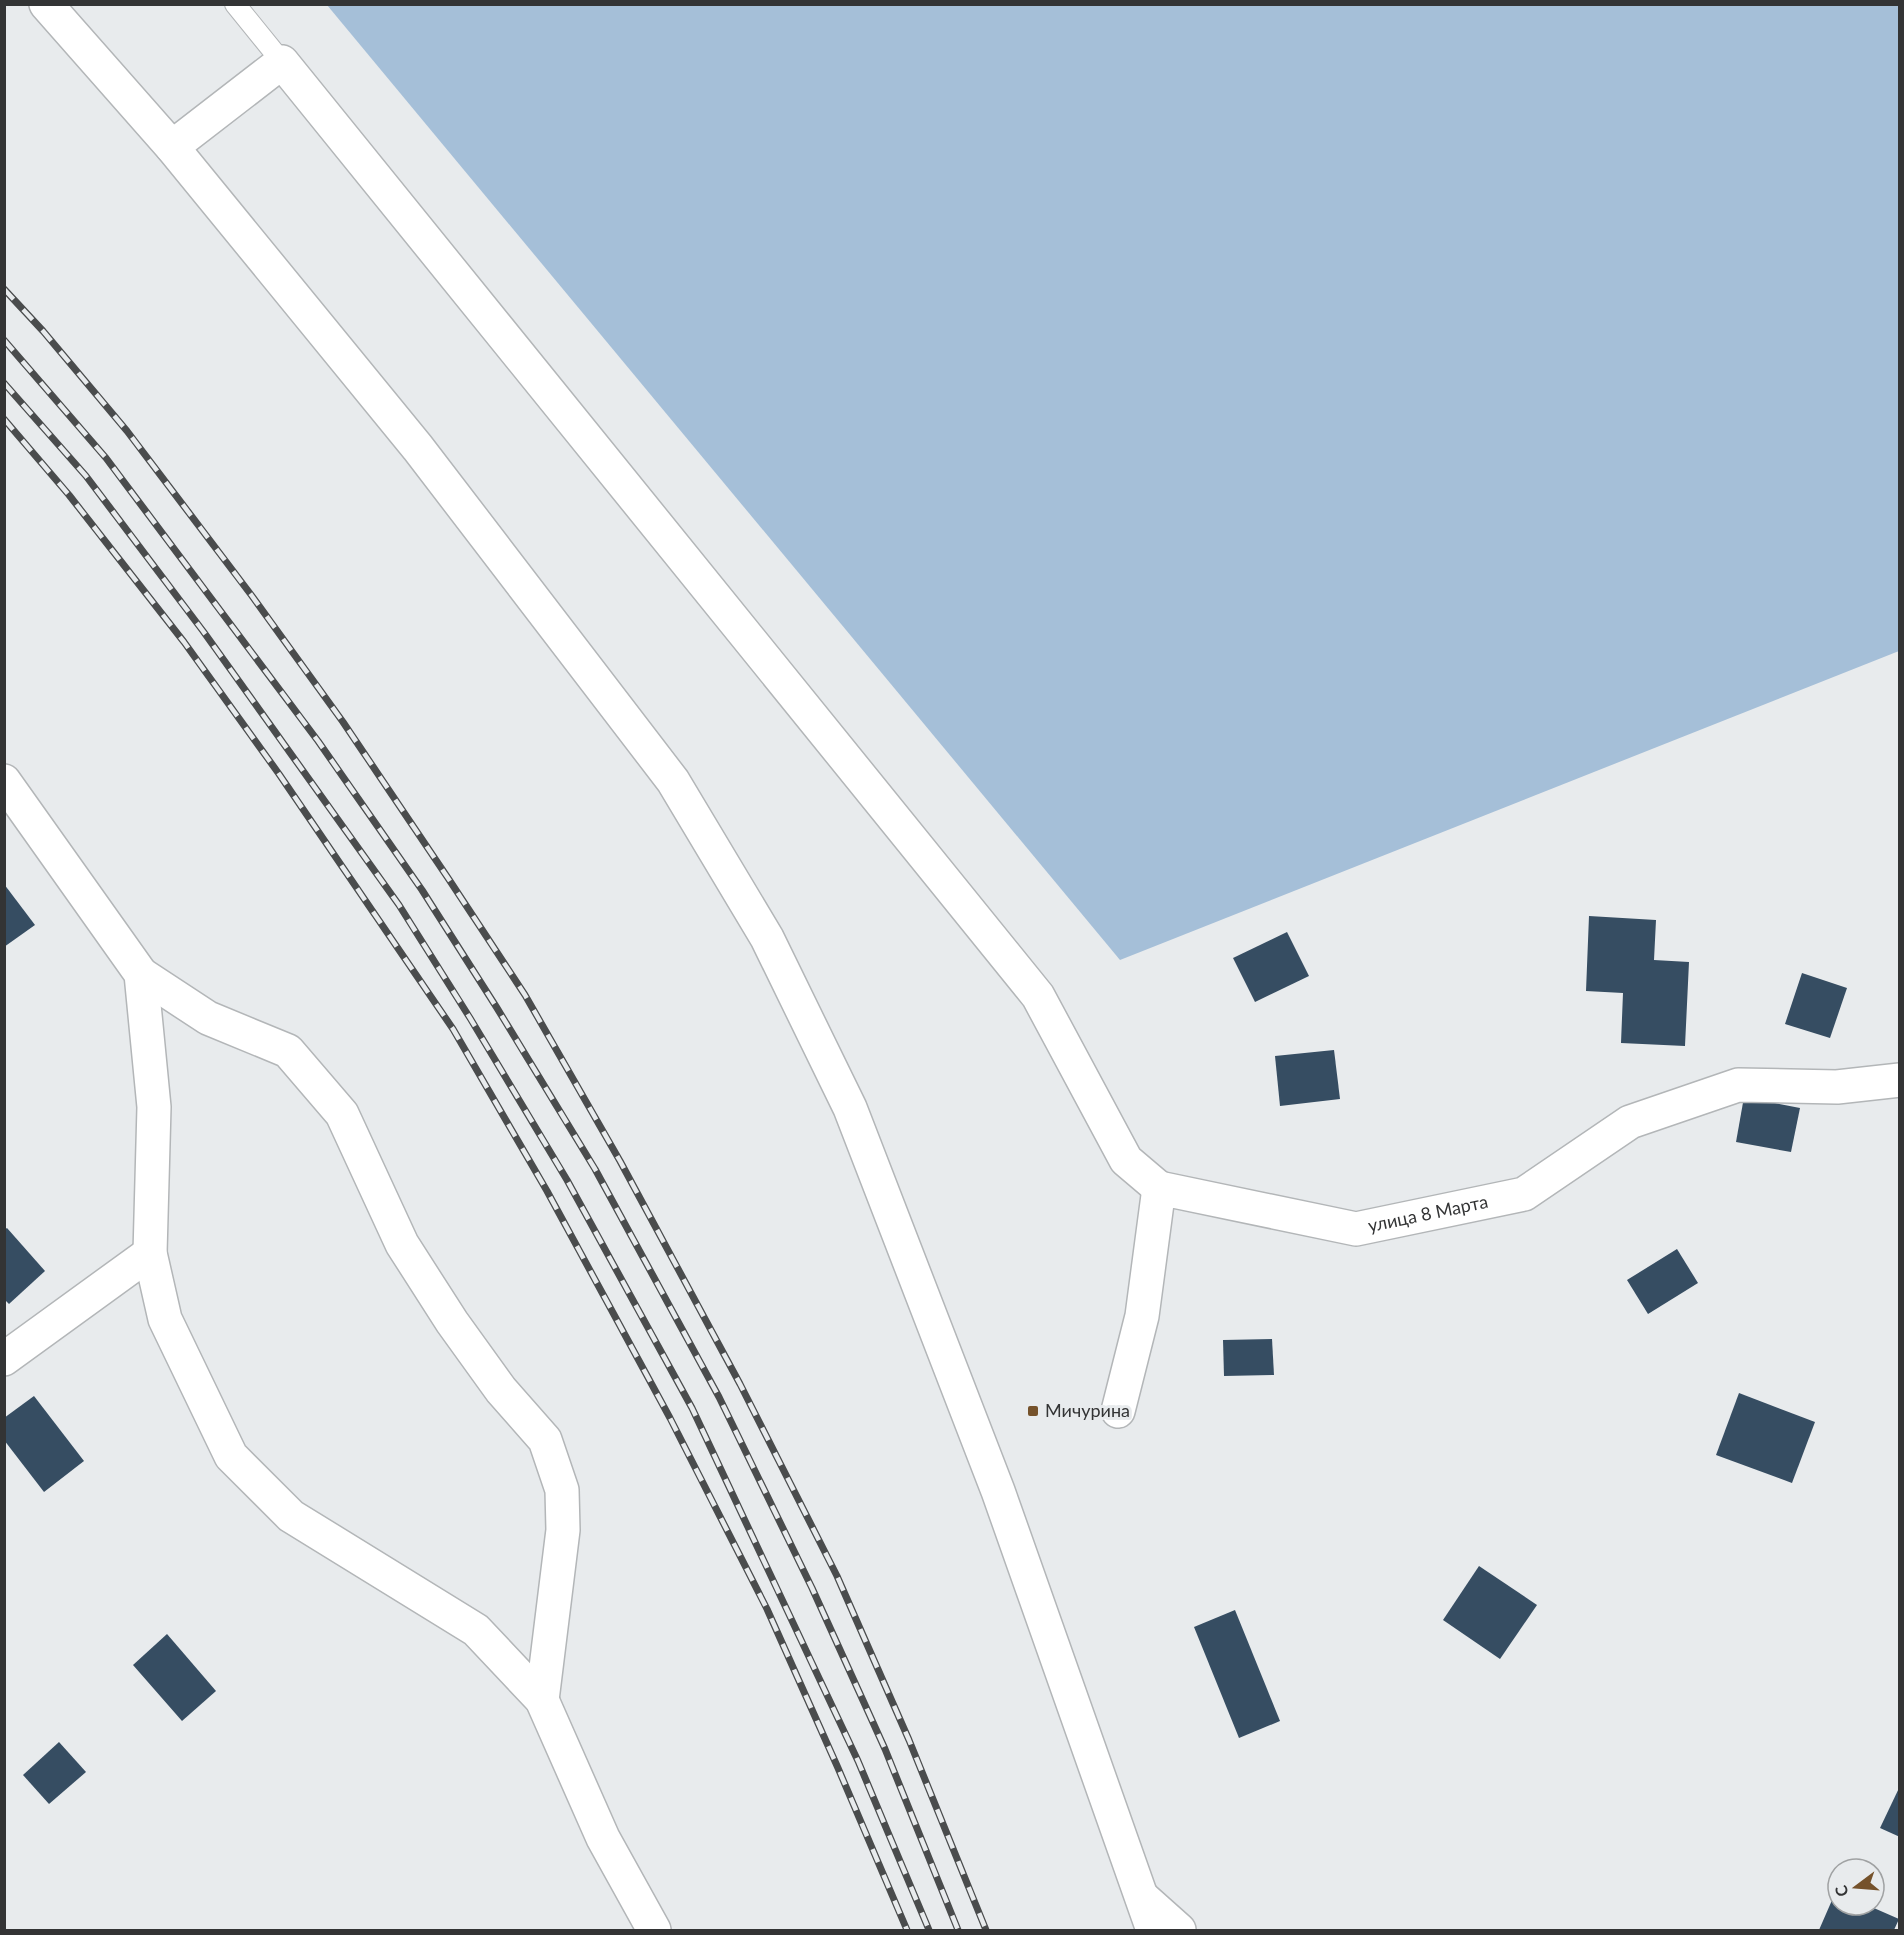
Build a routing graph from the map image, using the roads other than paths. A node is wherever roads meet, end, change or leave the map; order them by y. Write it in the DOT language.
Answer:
graph roads {
  1 [pos="46,4"];
  2 [pos="235,4"];
  3 [pos="282,62"];
  4 [pos="172,147"];
  5 [pos="4,781"];
  6 [pos="141,974"];
  7 [pos="1899,1080"];
  8 [pos="1159,1188"];
  9 [pos="150,1252"];
  10 [pos="4,1359"];
  11 [pos="1118,1411"];
  12 [pos="542,1700"];
  13 [pos="1142,1897"];
  14 [pos="654,1930"];
  15 [pos="1153,1930"];
  16 [pos="1179,1930"];
  1 -- 4 [label="street"];
  2 -- 3 [label="lane"];
  3 -- 4 [label="street"];
  3 -- 8 [label="street"];
  4 -- 13 [label="street"];
  5 -- 6 [label="street"];
  6 -- 9 [label="street"];
  6 -- 12 [label="street"];
  7 -- 8 [label="street, улица 8 Марта"];
  8 -- 11 [label="street"];
  9 -- 10 [label="street"];
  9 -- 12 [label="street"];
  12 -- 14 [label="street"];
  13 -- 15 [label="street"];
  13 -- 16 [label="street"];
}
